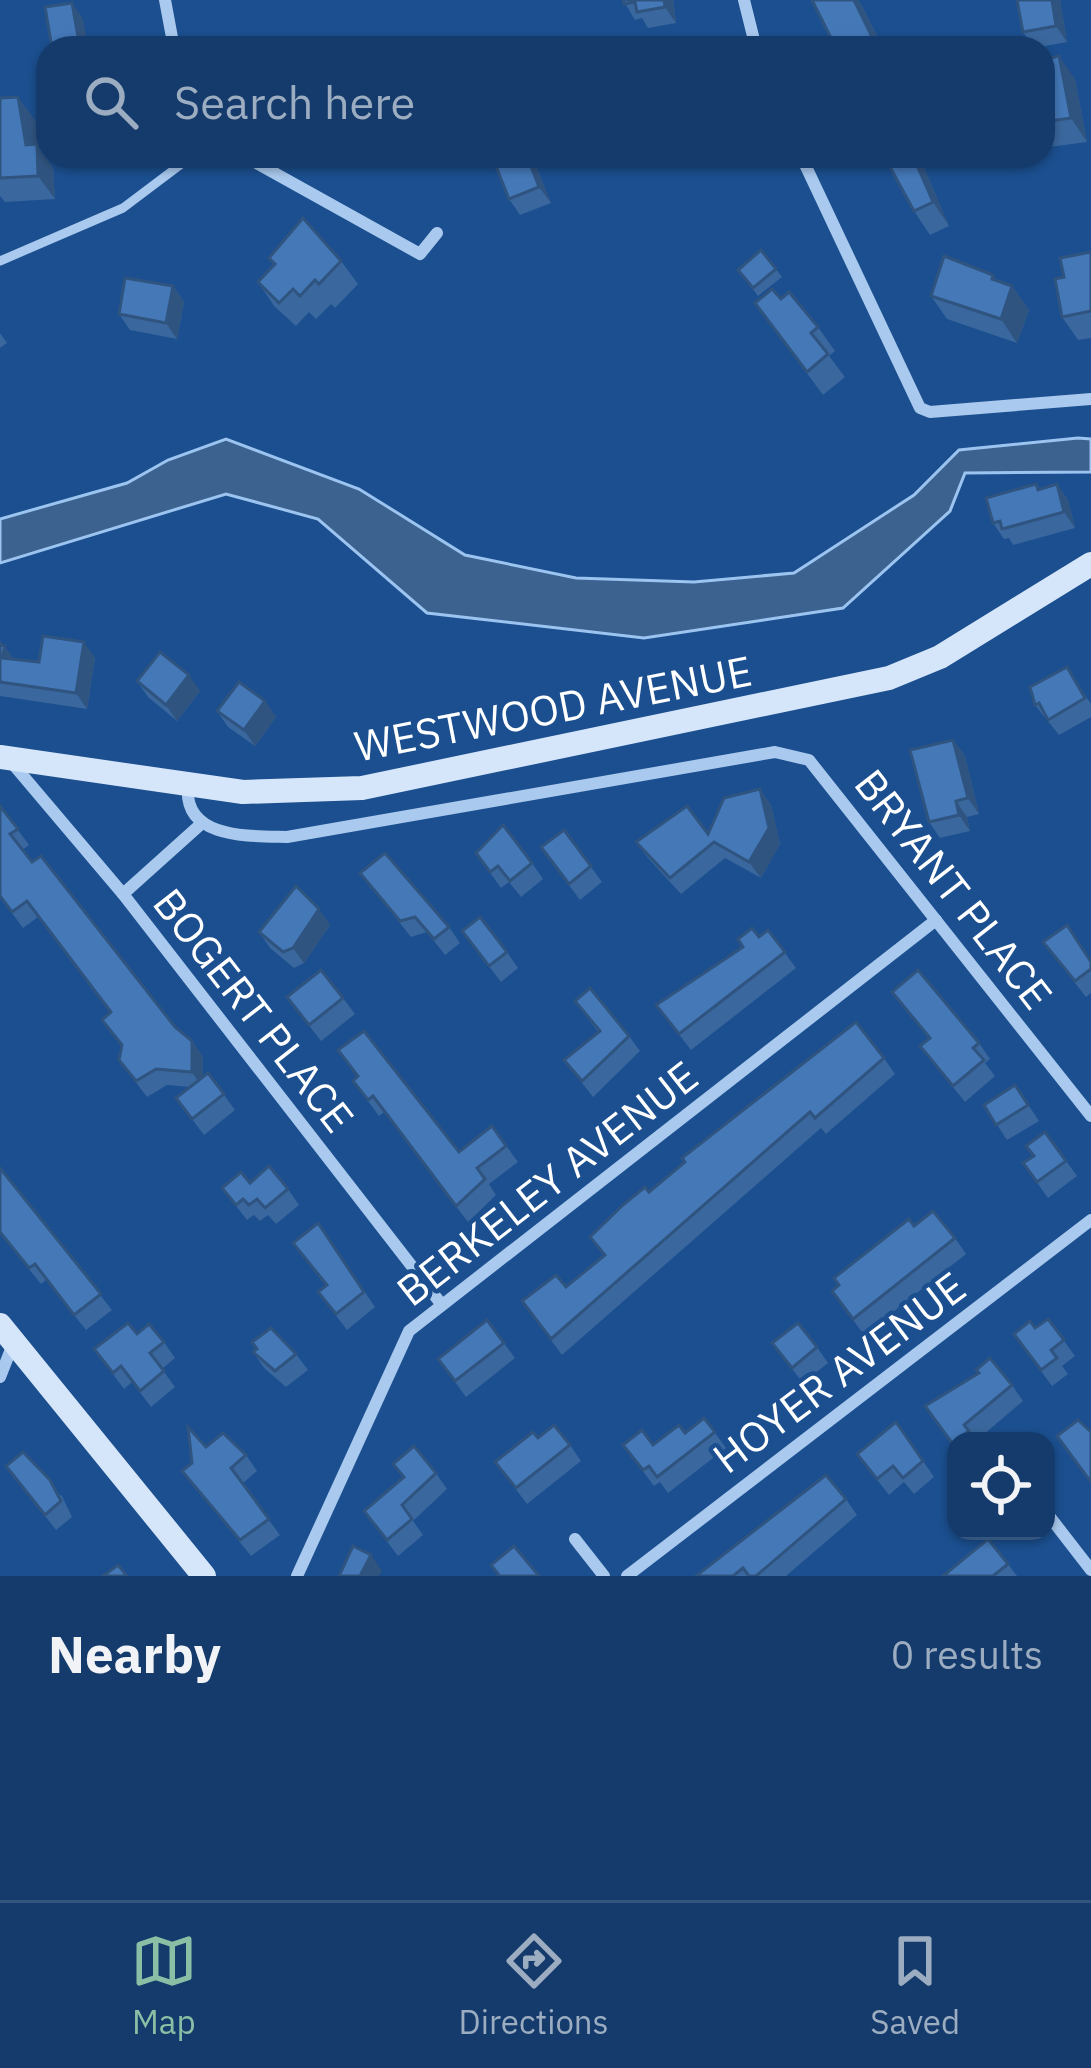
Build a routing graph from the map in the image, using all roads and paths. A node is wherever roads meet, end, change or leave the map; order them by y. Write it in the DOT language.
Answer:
graph roads {
  1 [pos="165,0"];
  2 [pos="744,0"];
  3 [pos="172,36"];
  4 [pos="753,36"];
  5 [pos="176,168"];
  6 [pos="266,168"];
  7 [pos="807,168"];
  8 [pos="436,233"];
  9 [pos="0,261"];
  10 [pos="1091,400"];
  11 [pos="1091,565"];
  12 [pos="4,757"];
  13 [pos="188,786"];
  14 [pos="201,824"];
  15 [pos="123,894"];
  16 [pos="936,920"];
  17 [pos="1091,1116"];
  18 [pos="1091,1220"];
  19 [pos="442,1305"];
  20 [pos="7,1334"];
  21 [pos="0,1377"];
  22 [pos="1055,1524"];
  23 [pos="575,1539"];
  24 [pos="1091,1570"];
  25 [pos="204,1576"];
  26 [pos="297,1576"];
  27 [pos="604,1576"];
  28 [pos="627,1576"];
  1 -- 3 [label="street"];
  2 -- 4 [label="street"];
  5 -- 9 [label="lane"];
  6 -- 8 [label="street"];
  7 -- 10 [label="street"];
  11 -- 13 [label="street, WESTWOOD AVENUE"];
  12 -- 13 [label="street, WESTWOOD AVENUE"];
  12 -- 15 [label="street, BOGERT PLACE"];
  13 -- 14 [label="street"];
  14 -- 15 [label="street"];
  14 -- 16 [label="street, BRYANT PLACE"];
  15 -- 19 [label="street, BOGERT PLACE"];
  16 -- 17 [label="street, BRYANT PLACE"];
  16 -- 19 [label="street, BERKELEY AVENUE"];
  18 -- 28 [label="street, HOYER AVENUE"];
  19 -- 26 [label="street, BERKELEY AVENUE"];
  20 -- 21 [label="street"];
  20 -- 25 [label="street"];
  22 -- 24 [label="street"];
  23 -- 27 [label="street"];
}
